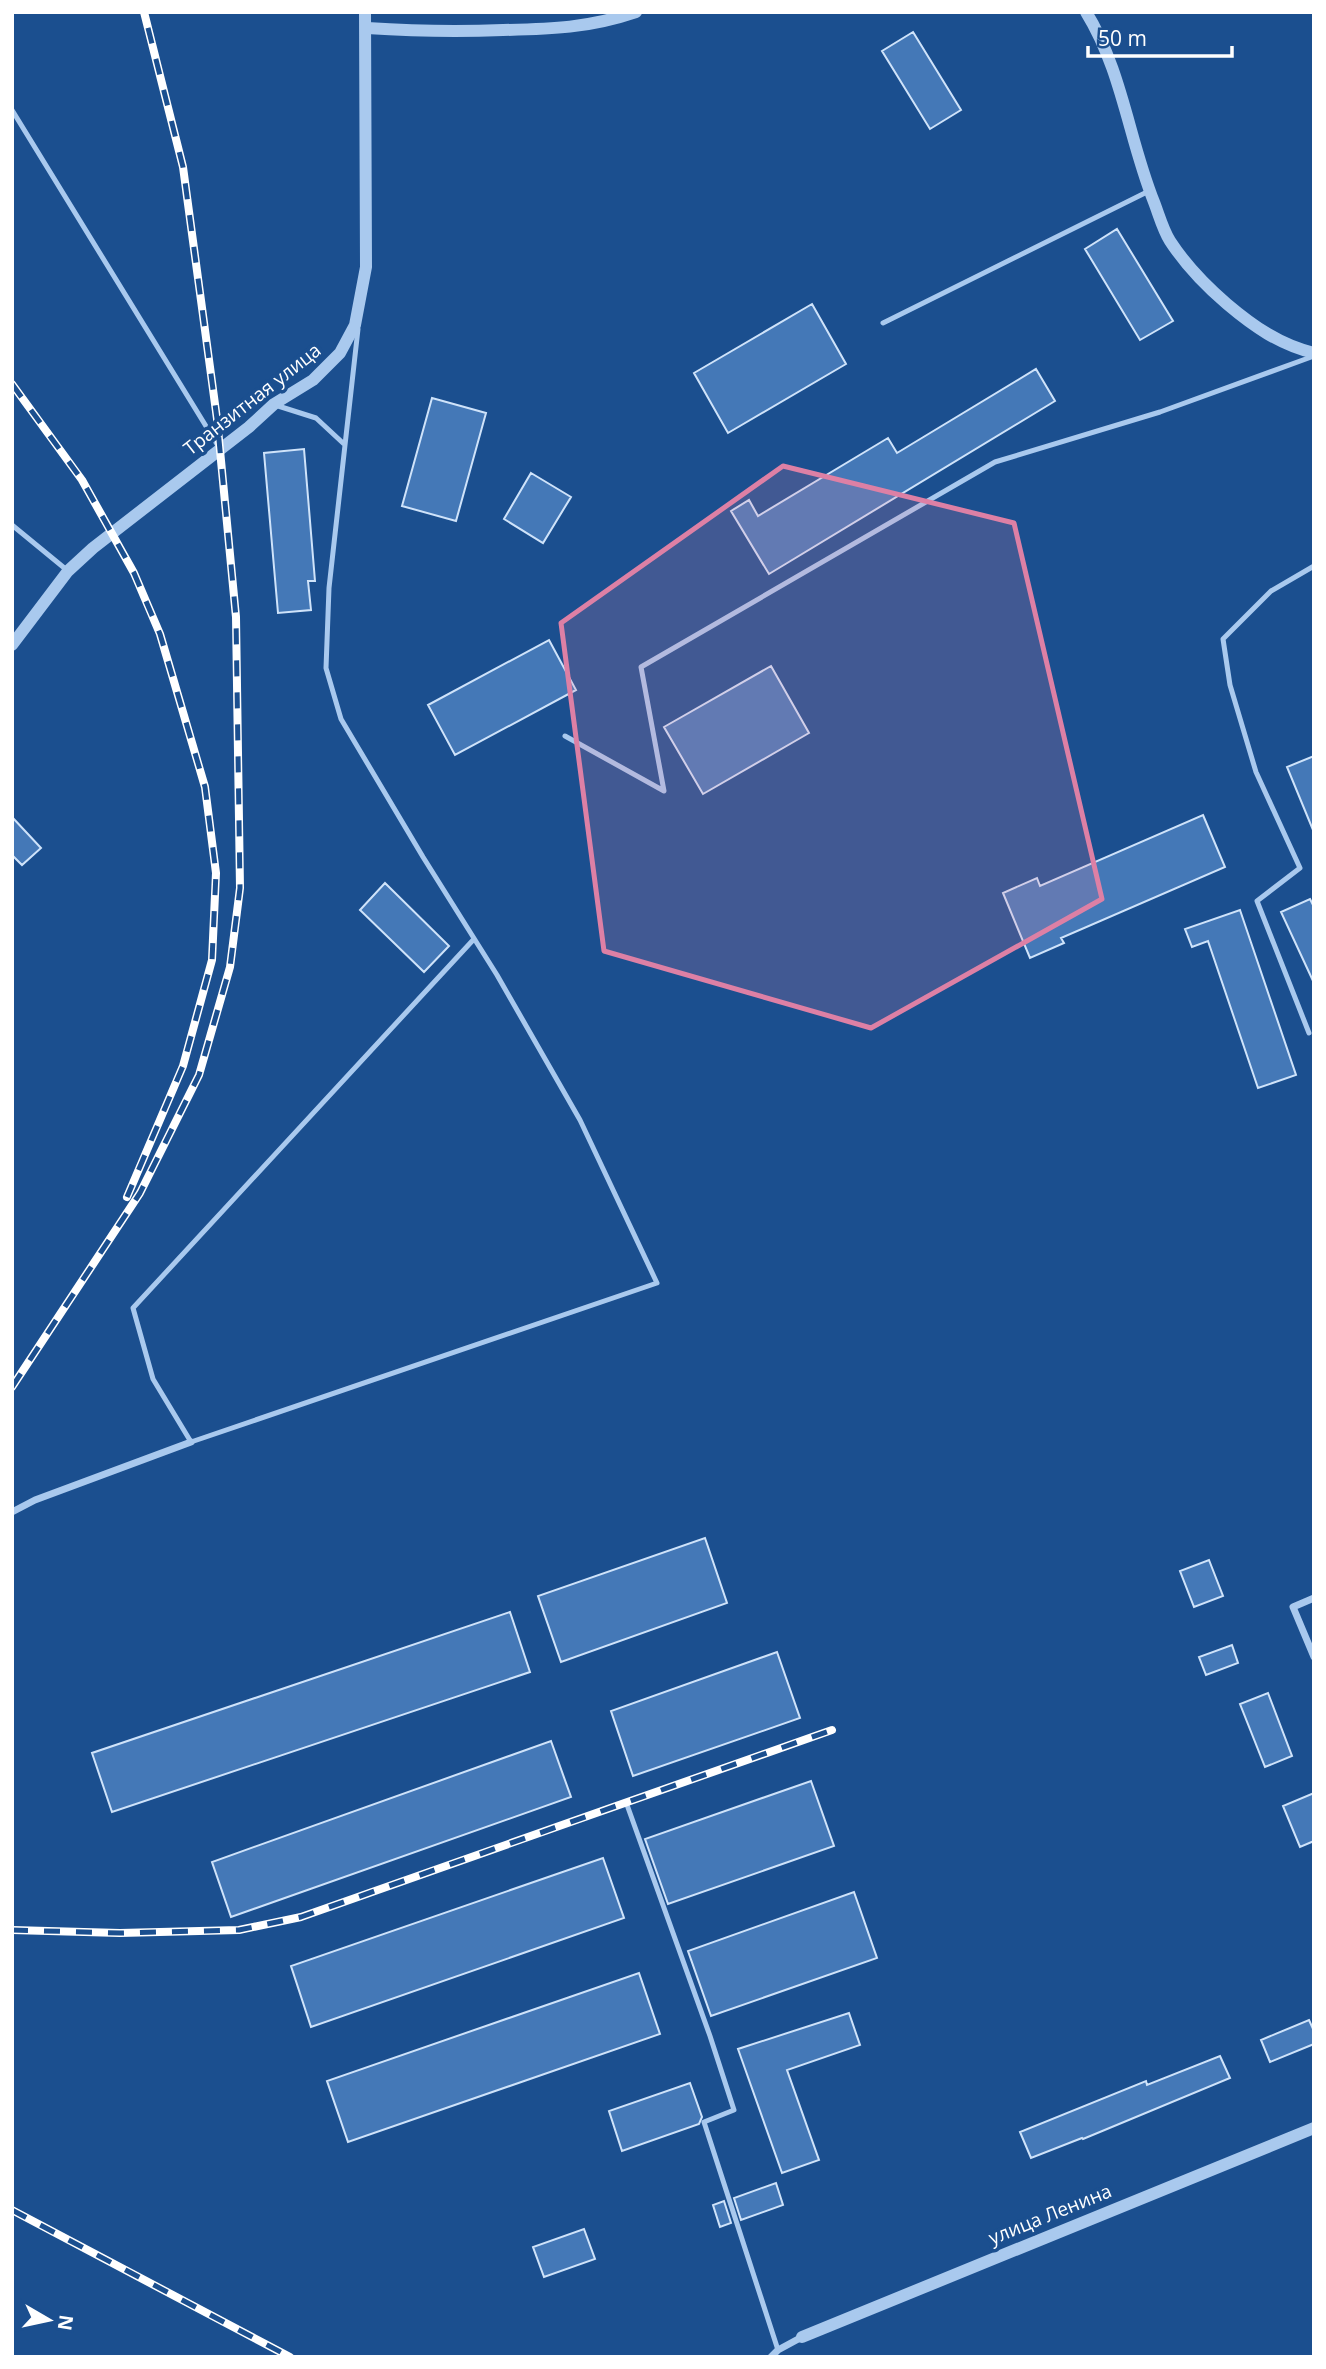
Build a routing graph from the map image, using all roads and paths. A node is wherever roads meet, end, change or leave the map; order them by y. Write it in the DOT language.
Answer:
graph roads {
  1 [pos="365,12"];
  2 [pos="636,12"];
  3 [pos="1086,12"];
  4 [pos="367,28"];
  5 [pos="12,110"];
  6 [pos="1149,191"];
  7 [pos="362,298"];
  8 [pos="883,323"];
  9 [pos="1314,354"];
  10 [pos="274,404"];
  11 [pos="344,444"];
  12 [pos="220,449"];
  13 [pos="12,524"];
  14 [pos="1314,566"];
  15 [pos="68,571"];
  16 [pos="12,645"];
  17 [pos="565,736"];
  18 [pos="474,939"];
  19 [pos="1309,1033"];
  20 [pos="191,1442"];
  21 [pos="12,1512"];
  22 [pos="1314,1598"];
  23 [pos="1314,1657"];
  24 [pos="626,1802"];
  25 [pos="1314,2128"];
  26 [pos="802,2337"];
  27 [pos="778,2350"];
  28 [pos="771,2357"];
  1 -- 4 [label="street, Транзитная улица"];
  2 -- 4 [label="street"];
  3 -- 6 [label="street"];
  4 -- 7 [label="street, Транзитная улица"];
  5 -- 12 [label="lane"];
  6 -- 8 [label="lane"];
  6 -- 9 [label="street"];
  7 -- 10 [label="street, Транзитная улица"];
  7 -- 11 [label="lane"];
  9 -- 17 [label="lane"];
  10 -- 11 [label="lane"];
  10 -- 12 [label="street, Транзитная улица"];
  11 -- 18 [label="lane"];
  12 -- 15 [label="street, Транзитная улица"];
  13 -- 15 [label="lane"];
  14 -- 19 [label="lane"];
  15 -- 16 [label="street, Транзитная улица"];
  18 -- 20 [label="lane"];
  18 -- 20 [label="lane"];
  20 -- 21 [label="street"];
  22 -- 23 [label="street"];
  24 -- 27 [label="lane"];
  25 -- 26 [label="street, улица Ленина"];
  26 -- 27 [label="street"];
  27 -- 28 [label="street"];
}
